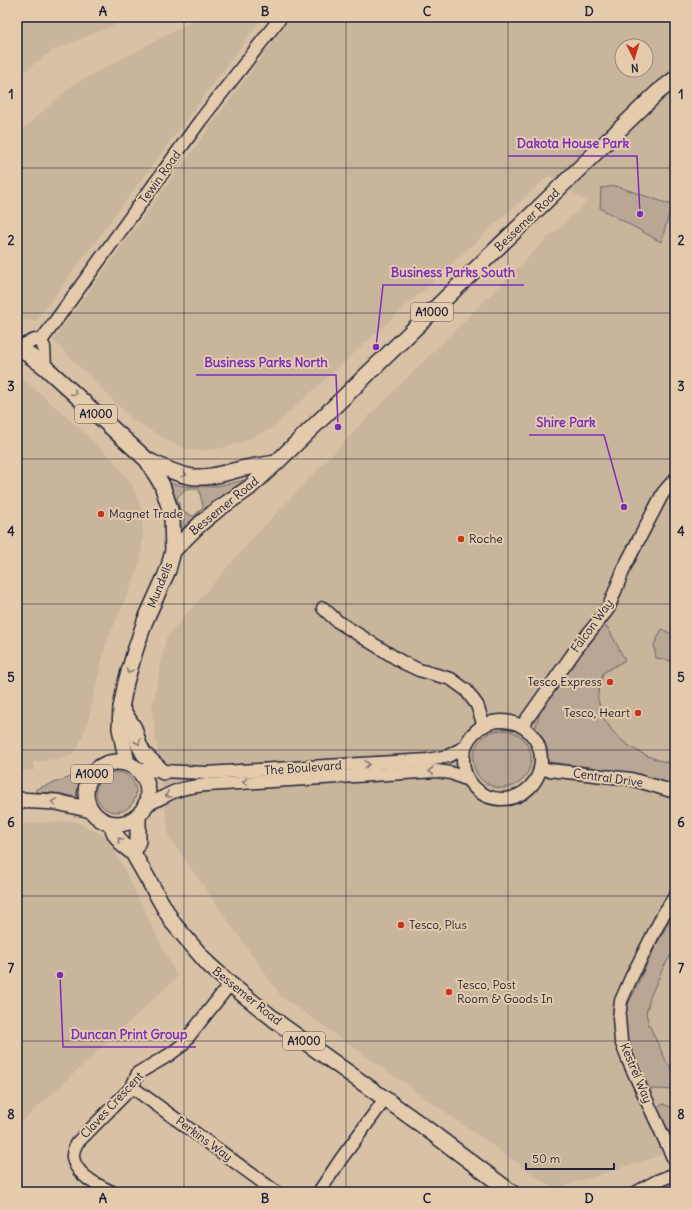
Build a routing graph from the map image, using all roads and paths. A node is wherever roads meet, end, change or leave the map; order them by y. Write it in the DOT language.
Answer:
graph roads {
  1 [pos="281,17"];
  2 [pos="675,79"];
  3 [pos="42,341"];
  4 [pos="18,346"];
  5 [pos="45,367"];
  6 [pos="148,460"];
  7 [pos="276,463"];
  8 [pos="675,479"];
  9 [pos="173,551"];
  10 [pos="323,608"];
  11 [pos="121,708"];
  12 [pos="484,726"];
  13 [pos="522,726"];
  14 [pos="465,747"];
  15 [pos="133,767"];
  16 [pos="540,769"];
  17 [pos="163,772"];
  18 [pos="468,780"];
  19 [pos="675,792"];
  20 [pos="17,800"];
  21 [pos="91,810"];
  22 [pos="142,810"];
  23 [pos="111,824"];
  24 [pos="133,853"];
  25 [pos="675,896"];
  26 [pos="230,984"];
  27 [pos="132,1087"];
  28 [pos="385,1099"];
  29 [pos="675,1162"];
  30 [pos="675,1174"];
  31 [pos="112,1192"];
  32 [pos="276,1192"];
  33 [pos="319,1192"];
  34 [pos="511,1192"];
  35 [pos="637,1192"];
  1 -- 3 [label="street, Tewin Road"];
  2 -- 7 [label="main road, Bessemer Road / A1000"];
  3 -- 4 [label="street"];
  3 -- 5 [label="street"];
  4 -- 5 [label="main road, Mundells / A1000"];
  5 -- 6 [label="main road, Mundells / A1000, one-way"];
  6 -- 7 [label="main road, Bessemer Road / A1000, one-way"];
  6 -- 9 [label="main road, Mundells / A1000"];
  7 -- 9 [label="main road, Bessemer Road / A1000"];
  8 -- 13 [label="street, Falcon Way"];
  9 -- 11 [label="main road, Mundells / A1000, one-way"];
  10 -- 12 [label="street"];
  11 -- 15 [label="main road, Mundells / A1000"];
  11 -- 17 [label="main road, one-way"];
  12 -- 13 [label="street"];
  12 -- 14 [label="street"];
  13 -- 16 [label="street"];
  17 -- 14 [label="street, The Boulevard, one-way"];
  14 -- 18 [label="street"];
  15 -- 17 [label="street, The Boulevard"];
  15 -- 21 [label="main road, A1000"];
  15 -- 22 [label="main road, A1000"];
  16 -- 18 [label="street"];
  16 -- 19 [label="street, Central Drive"];
  18 -- 22 [label="street, The Boulevard, one-way"];
  21 -- 20 [label="main road, one-way"];
  21 -- 23 [label="main road"];
  22 -- 23 [label="main road"];
  22 -- 24 [label="main road, A1000"];
  24 -- 23 [label="main road, Bessemer Road / A1000, one-way"];
  24 -- 26 [label="main road, Bessemer Road / A1000"];
  25 -- 29 [label="street, Kestrel Way"];
  26 -- 27 [label="street, Claves Crescent"];
  26 -- 28 [label="main road, Bessemer Road / A1000"];
  27 -- 31 [label="street, Claves Crescent"];
  27 -- 32 [label="street, Perkins Way"];
  28 -- 33 [label="street"];
  28 -- 34 [label="main road, Bessemer Road / A1000"];
  30 -- 35 [label="street"];
}
